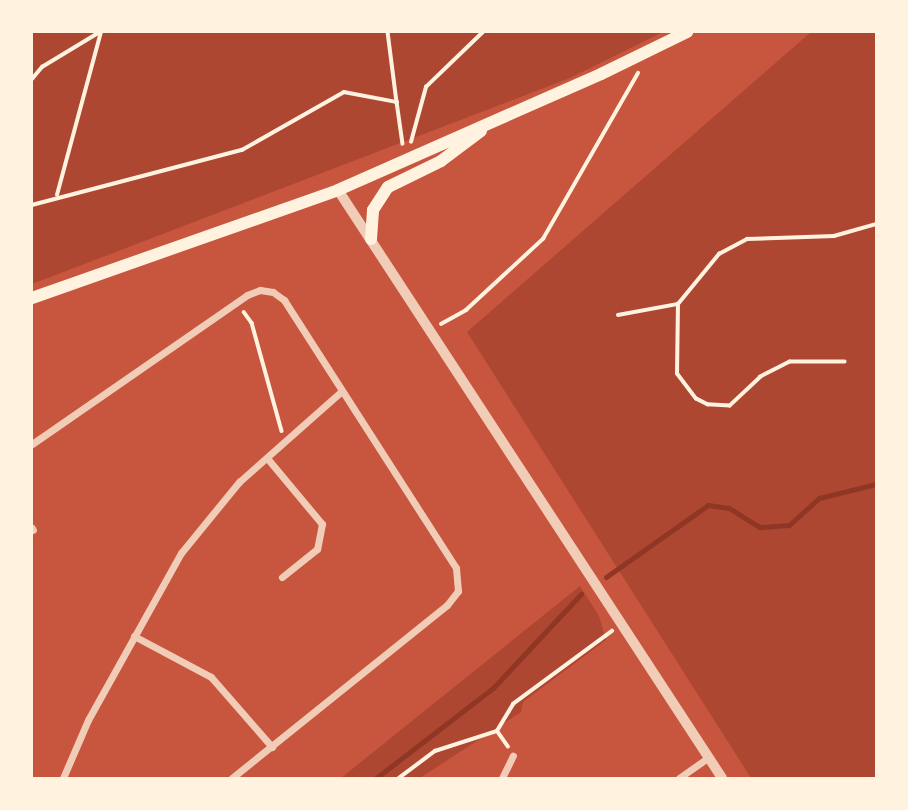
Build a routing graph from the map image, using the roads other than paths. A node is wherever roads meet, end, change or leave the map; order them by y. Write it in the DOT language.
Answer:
graph roads {
  1 [pos="687,32"];
  2 [pos="489,124"];
  3 [pos="338,190"];
  4 [pos="371,239"];
  5 [pos="32,298"];
  6 [pos="342,391"];
  7 [pos="32,444"];
  8 [pos="267,458"];
  9 [pos="282,578"];
  10 [pos="134,636"];
  11 [pos="272,747"];
  12 [pos="513,755"];
  13 [pos="709,757"];
  14 [pos="63,779"];
  15 [pos="232,779"];
  16 [pos="502,779"];
  17 [pos="679,779"];
  18 [pos="722,779"];
  1 -- 2 [label="main road"];
  2 -- 3 [label="main road"];
  2 -- 4 [label="main road"];
  3 -- 4 [label="street"];
  3 -- 5 [label="main road"];
  4 -- 13 [label="street"];
  6 -- 7 [label="street"];
  6 -- 8 [label="street"];
  6 -- 11 [label="street"];
  8 -- 9 [label="street"];
  8 -- 10 [label="street"];
  10 -- 11 [label="street"];
  10 -- 14 [label="street"];
  11 -- 15 [label="street"];
  12 -- 16 [label="street"];
  13 -- 17 [label="street"];
  13 -- 18 [label="street"];
}
